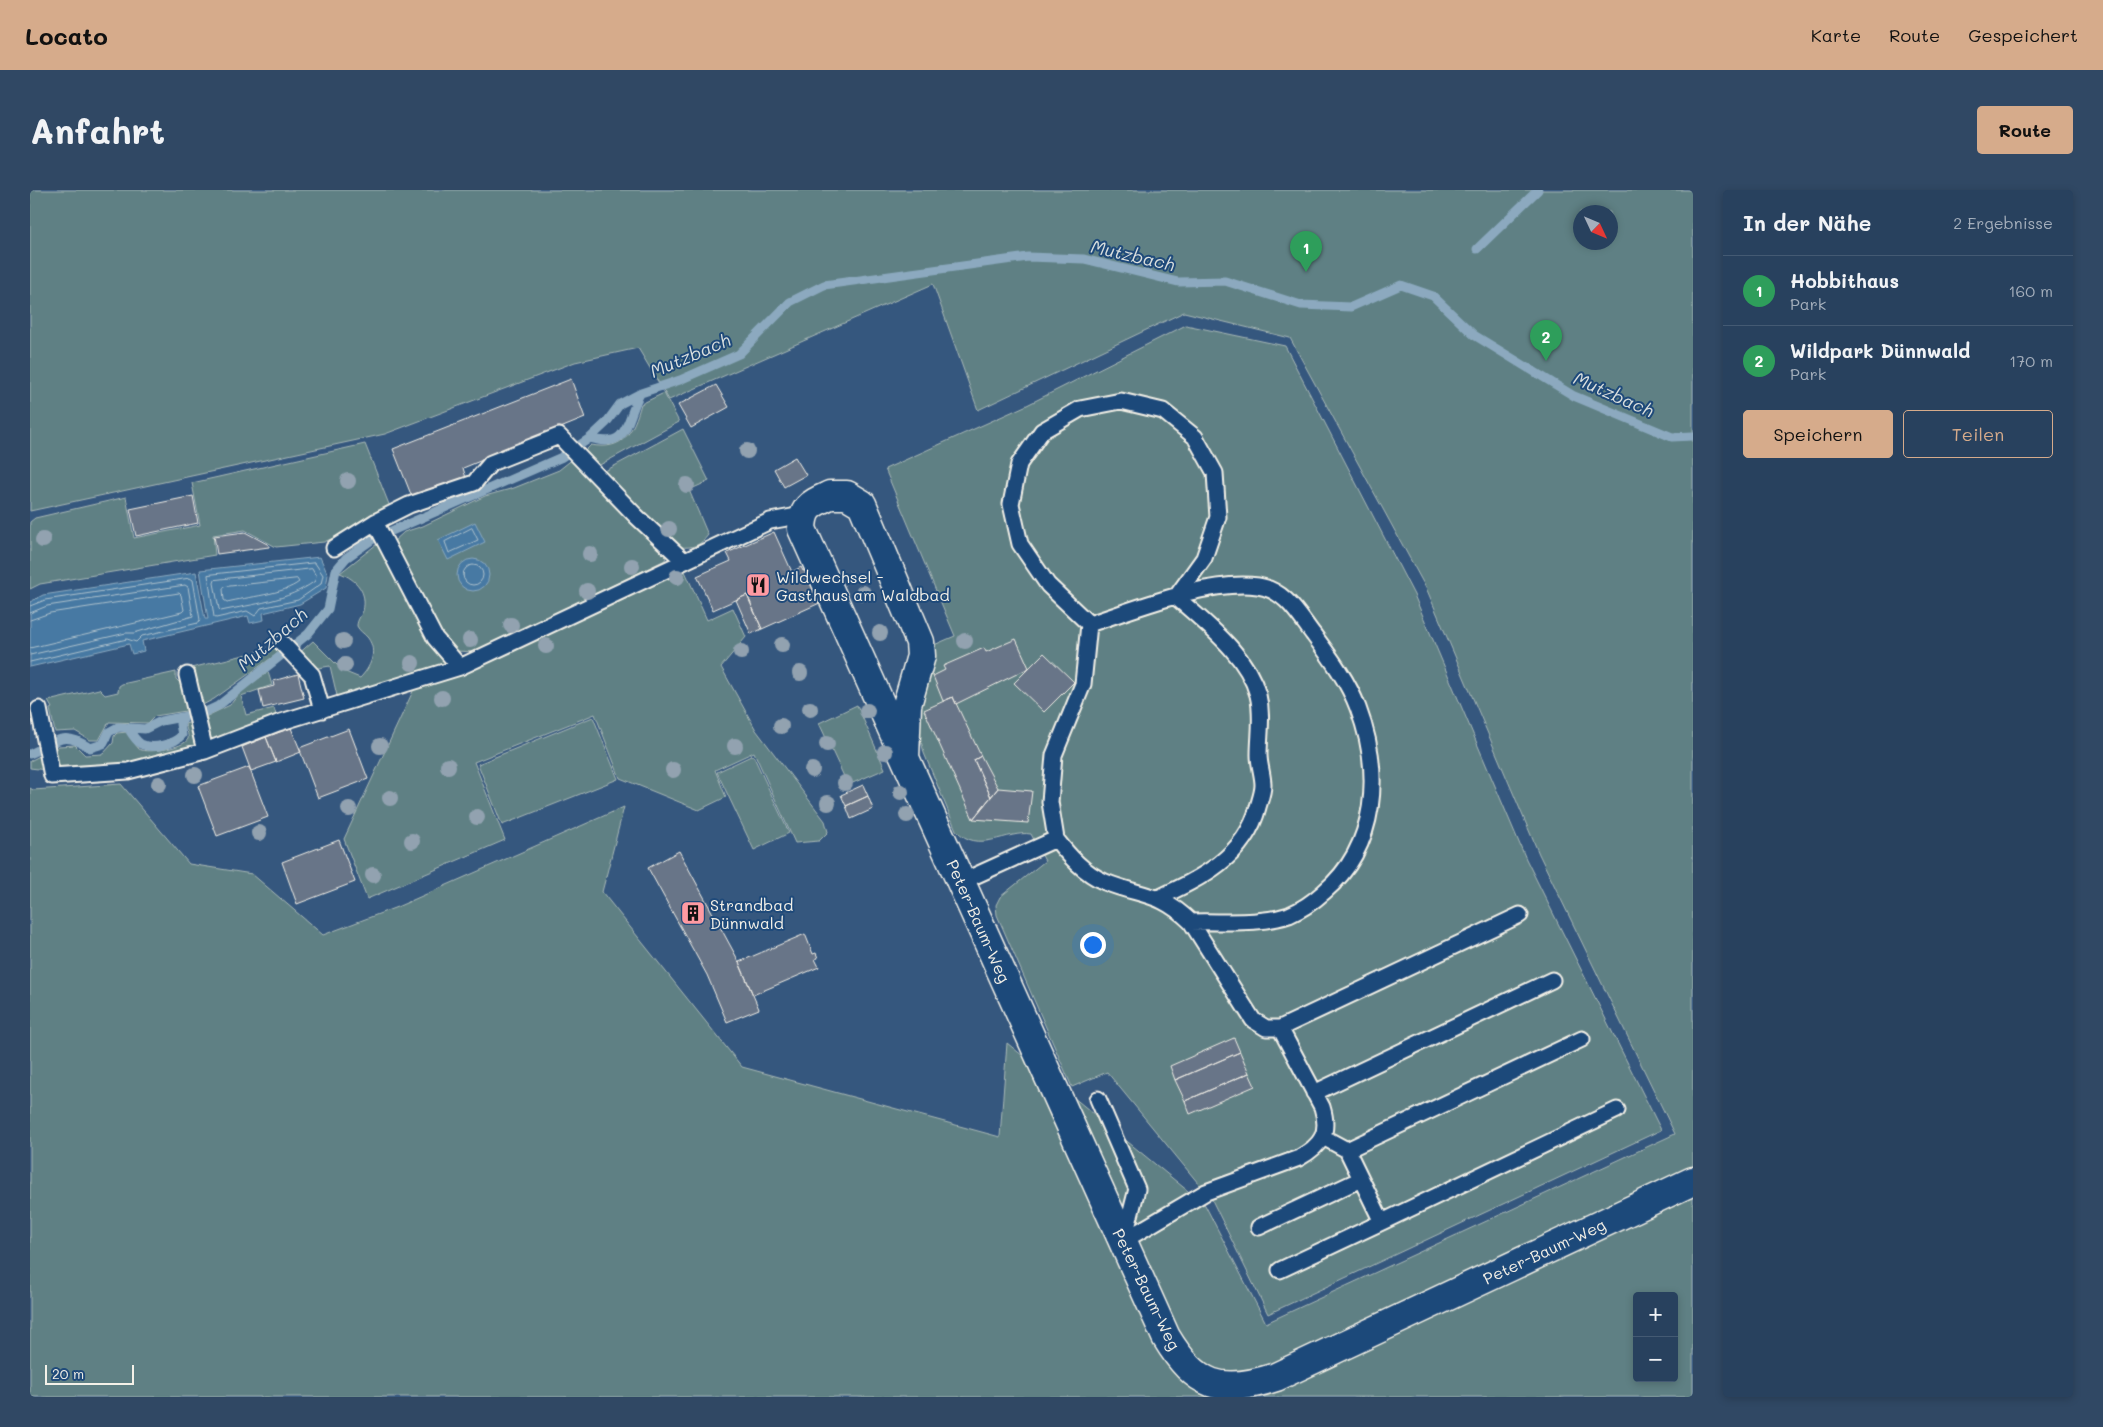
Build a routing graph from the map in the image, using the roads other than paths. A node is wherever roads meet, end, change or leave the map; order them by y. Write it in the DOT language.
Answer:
graph roads {
  1 [pos="803,515"];
  2 [pos="377,525"];
  3 [pos="334,548"];
  4 [pos="684,560"];
  5 [pos="1176,596"];
  6 [pos="1089,624"];
  7 [pos="283,644"];
  8 [pos="460,667"];
  9 [pos="187,675"];
  10 [pos="39,710"];
  11 [pos="322,710"];
  12 [pos="205,751"];
  13 [pos="905,758"];
  14 [pos="1056,839"];
  15 [pos="961,882"];
  16 [pos="1158,898"];
  17 [pos="1520,915"];
  18 [pos="1191,922"];
  19 [pos="1552,980"];
  20 [pos="1280,1028"];
  21 [pos="1582,1039"];
  22 [pos="1314,1093"];
  23 [pos="1098,1099"];
  24 [pos="1618,1110"];
  25 [pos="1323,1137"];
  26 [pos="1347,1150"];
  27 [pos="1361,1179"];
  28 [pos="1693,1181"];
  29 [pos="1382,1222"];
  30 [pos="1260,1227"];
  31 [pos="1123,1241"];
  32 [pos="1280,1270"];
  1 -- 4 [label="lane"];
  1 -- 13 [label="street, Peter-Baum-Weg"];
  1 -- 13 [label="street, Peter-Baum-Weg"];
  2 -- 3 [label="lane"];
  2 -- 4 [label="lane"];
  2 -- 8 [label="lane"];
  4 -- 8 [label="lane"];
  5 -- 6 [label="lane"];
  5 -- 6 [label="lane"];
  5 -- 16 [label="lane"];
  5 -- 18 [label="lane"];
  6 -- 14 [label="lane"];
  7 -- 11 [label="lane"];
  8 -- 11 [label="lane"];
  9 -- 12 [label="lane"];
  10 -- 12 [label="lane"];
  11 -- 12 [label="lane"];
  13 -- 15 [label="street, Peter-Baum-Weg"];
  14 -- 15 [label="lane"];
  14 -- 16 [label="lane"];
  15 -- 31 [label="street, Peter-Baum-Weg"];
  16 -- 18 [label="lane"];
  17 -- 20 [label="lane"];
  18 -- 20 [label="lane"];
  19 -- 22 [label="lane"];
  20 -- 22 [label="lane"];
  21 -- 26 [label="lane"];
  22 -- 25 [label="lane"];
  23 -- 31 [label="lane"];
  24 -- 29 [label="lane"];
  25 -- 26 [label="lane"];
  25 -- 31 [label="lane"];
  26 -- 27 [label="lane"];
  27 -- 29 [label="lane"];
  27 -- 30 [label="lane"];
  28 -- 31 [label="street, Peter-Baum-Weg"];
  29 -- 32 [label="lane"];
}
